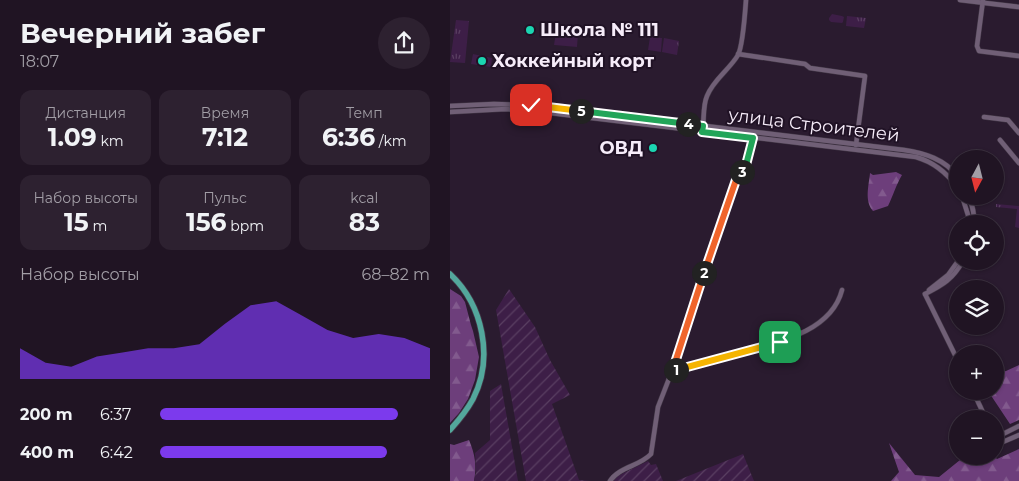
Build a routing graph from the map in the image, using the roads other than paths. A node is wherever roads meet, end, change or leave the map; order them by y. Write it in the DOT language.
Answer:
graph roads {
  1 [pos="746,0"];
  2 [pos="960,0"];
  3 [pos="983,2"];
  4 [pos="1019,7"];
  5 [pos="738,54"];
  6 [pos="1019,56"];
  7 [pos="450,106"];
  8 [pos="450,112"];
  9 [pos="984,116"];
  10 [pos="703,129"];
  11 [pos="1019,133"];
  12 [pos="753,135"];
  13 [pos="1000,140"];
  14 [pos="856,147"];
  15 [pos="1019,163"];
  16 [pos="949,168"];
  17 [pos="949,177"];
  18 [pos="952,270"];
  19 [pos="957,270"];
  20 [pos="450,274"];
  21 [pos="842,290"];
  22 [pos="925,294"];
  23 [pos="950,345"];
  24 [pos="672,372"];
  25 [pos="1019,426"];
  26 [pos="450,430"];
  27 [pos="1004,433"];
  28 [pos="1019,435"];
  29 [pos="1004,441"];
  30 [pos="610,481"];
  1 -- 5 [label="street"];
  2 -- 3 [label="street"];
  3 -- 4 [label="street"];
  3 -- 6 [label="street"];
  5 -- 10 [label="street"];
  5 -- 14 [label="street"];
  7 -- 10 [label="street, улица Строителей"];
  8 -- 10 [label="street, улица Строителей"];
  9 -- 11 [label="street"];
  10 -- 12 [label="street, улица Строителей"];
  12 -- 14 [label="street, улица Строителей"];
  12 -- 24 [label="street"];
  13 -- 15 [label="street"];
  14 -- 16 [label="street, улица Строителей"];
  14 -- 17 [label="street, улица Строителей"];
  18 -- 22 [label="street"];
  19 -- 22 [label="street"];
  20 -- 26 [label="main road"];
  21 -- 24 [label="street"];
  22 -- 23 [label="street"];
  24 -- 30 [label="street"];
  25 -- 27 [label="street"];
  28 -- 29 [label="street"];
}
